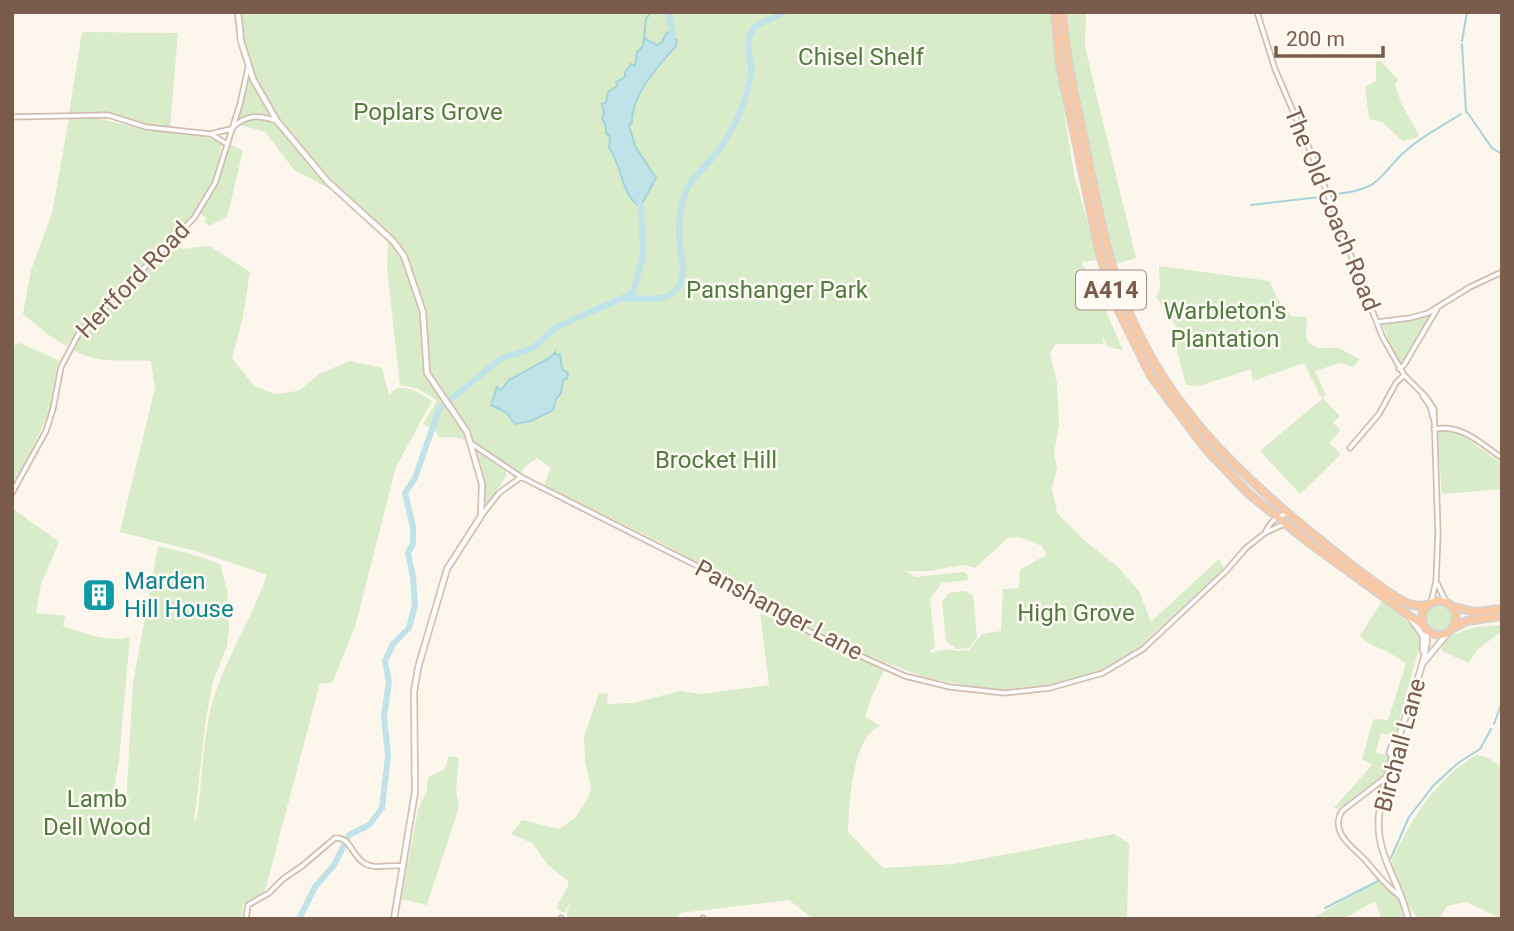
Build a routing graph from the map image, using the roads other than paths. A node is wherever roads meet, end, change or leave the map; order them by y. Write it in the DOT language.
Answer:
graph roads {
  1 [pos="238,12"];
  2 [pos="1055,12"];
  3 [pos="1063,12"];
  4 [pos="1257,12"];
  5 [pos="248,65"];
  6 [pos="12,117"];
  7 [pos="277,121"];
  8 [pos="232,129"];
  9 [pos="210,134"];
  10 [pos="227,144"];
  11 [pos="1502,272"];
  12 [pos="1438,308"];
  13 [pos="1377,323"];
  14 [pos="1399,369"];
  15 [pos="1404,375"];
  16 [pos="1434,429"];
  17 [pos="472,444"];
  18 [pos="1350,448"];
  19 [pos="1502,458"];
  20 [pos="521,477"];
  21 [pos="12,493"];
  22 [pos="1288,514"];
  23 [pos="481,516"];
  24 [pos="1276,517"];
  25 [pos="1284,524"];
  26 [pos="1265,533"];
  27 [pos="1436,581"];
  28 [pos="1429,604"];
  29 [pos="1449,604"];
  30 [pos="1502,609"];
  31 [pos="1406,612"];
  32 [pos="1502,616"];
  33 [pos="1426,628"];
  34 [pos="1451,630"];
  35 [pos="1423,661"];
  36 [pos="1389,776"];
  37 [pos="404,866"];
  38 [pos="1401,897"];
  39 [pos="246,919"];
  40 [pos="394,919"];
  41 [pos="1408,919"];
  1 -- 5 [label="main road"];
  2 -- 24 [label="highway, A414"];
  3 -- 22 [label="highway, A414"];
  4 -- 13 [label="street, The Old Coach Road"];
  5 -- 7 [label="main road"];
  5 -- 8 [label="street, Hertford Road"];
  6 -- 9 [label="street"];
  7 -- 8 [label="street"];
  7 -- 17 [label="main road"];
  8 -- 9 [label="street"];
  8 -- 10 [label="street, Hertford Road"];
  9 -- 10 [label="street"];
  10 -- 21 [label="street, Hertford Road"];
  11 -- 12 [label="street"];
  12 -- 13 [label="street"];
  12 -- 14 [label="street"];
  13 -- 14 [label="street, The Old Coach Road"];
  14 -- 15 [label="street, The Old Coach Road"];
  15 -- 16 [label="street, The Old Coach Road"];
  15 -- 18 [label="street"];
  16 -- 19 [label="street"];
  16 -- 27 [label="street"];
  17 -- 20 [label="street, Panshanger Lane"];
  17 -- 23 [label="main road"];
  20 -- 23 [label="street"];
  20 -- 26 [label="street, Panshanger Lane"];
  22 -- 24 [label="street"];
  22 -- 28 [label="highway, A414"];
  23 -- 37 [label="main road"];
  24 -- 25 [label="highway, A414"];
  24 -- 26 [label="street, Panshanger Lane"];
  25 -- 26 [label="street, Panshanger Lane"];
  25 -- 31 [label="highway, A414"];
  27 -- 28 [label="street"];
  27 -- 29 [label="street"];
  28 -- 29 [label="highway"];
  28 -- 33 [label="highway"];
  29 -- 30 [label="highway"];
  29 -- 34 [label="highway"];
  31 -- 33 [label="highway, A414"];
  31 -- 35 [label="main road"];
  32 -- 34 [label="highway"];
  33 -- 34 [label="highway"];
  33 -- 35 [label="main road, Birchall Lane"];
  34 -- 35 [label="main road, Birchall Lane"];
  35 -- 36 [label="main road, Birchall Lane"];
  36 -- 38 [label="main road, Birchall Lane"];
  36 -- 38 [label="street"];
  37 -- 39 [label="street"];
  37 -- 40 [label="main road"];
  38 -- 41 [label="main road, Birchall Lane"];
}
